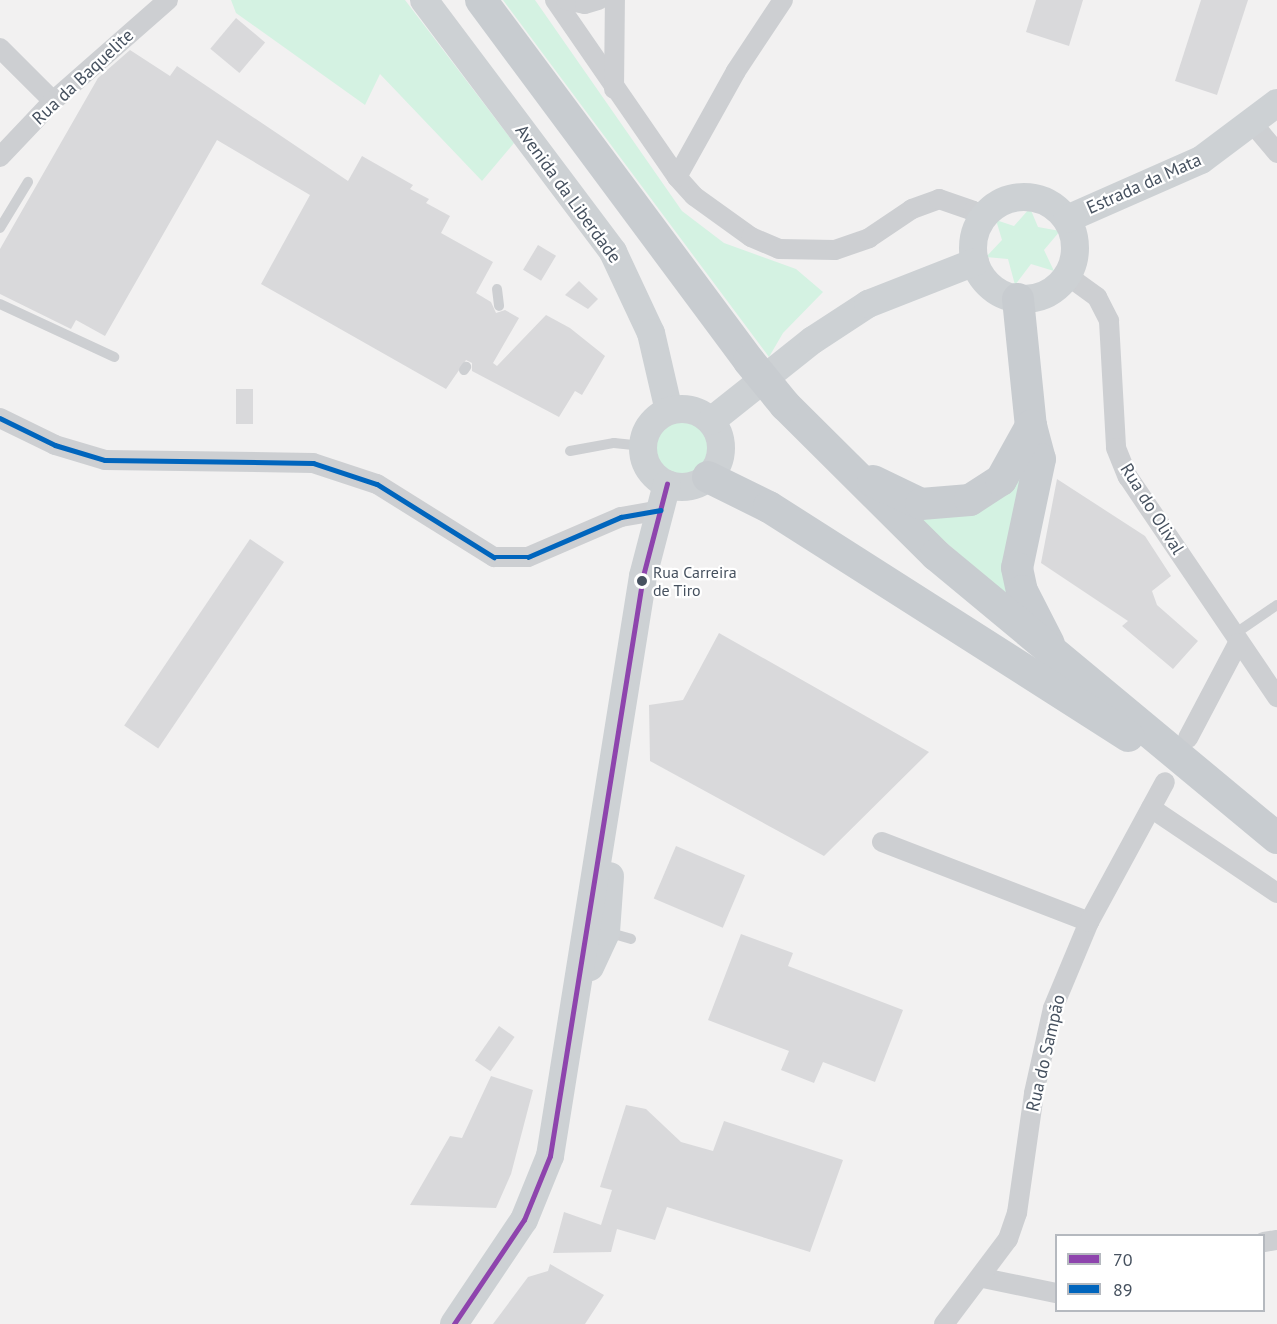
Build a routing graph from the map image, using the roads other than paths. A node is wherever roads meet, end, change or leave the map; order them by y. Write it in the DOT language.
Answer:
graph roads {
  1 [pos="168,0"];
  2 [pos="423,0"];
  3 [pos="482,0"];
  4 [pos="555,0"];
  5 [pos="566,0"];
  6 [pos="598,0"];
  7 [pos="615,0"];
  8 [pos="783,0"];
  9 [pos="0,48"];
  10 [pos="614,89"];
  11 [pos="53,101"];
  12 [pos="1277,103"];
  13 [pos="1253,124"];
  14 [pos="1277,153"];
  15 [pos="0,156"];
  16 [pos="678,177"];
  17 [pos="28,182"];
  18 [pos="1067,219"];
  19 [pos="980,223"];
  20 [pos="0,228"];
  21 [pos="975,262"];
  22 [pos="1068,276"];
  23 [pos="497,289"];
  24 [pos="1018,299"];
  25 [pos="0,304"];
  26 [pos="499,306"];
  27 [pos="114,357"];
  28 [pos="669,411"];
  29 [pos="0,418"];
  30 [pos="711,421"];
  31 [pos="1031,426"];
  32 [pos="643,446"];
  33 [pos="570,451"];
  34 [pos="842,463"];
  35 [pos="708,477"];
  36 [pos="663,497"];
  37 [pos="1277,605"];
  38 [pos="1236,639"];
  39 [pos="1055,656"];
  40 [pos="1274,685"];
  41 [pos="1179,744"];
  42 [pos="1165,782"];
  43 [pos="1151,808"];
  44 [pos="1277,838"];
  45 [pos="882,842"];
  46 [pos="1277,893"];
  47 [pos="1089,922"];
  48 [pos="983,1278"];
  49 [pos="1055,1293"];
  50 [pos="454,1324"];
  51 [pos="944,1324"];
  1 -- 11 [label="street, Rua da Baquelite"];
  2 -- 28 [label="main road, Avenida da Liberdade"];
  3 -- 34 [label="main road, bridge"];
  4 -- 10 [label="street"];
  5 -- 6 [label="street"];
  7 -- 10 [label="street"];
  8 -- 16 [label="street"];
  9 -- 11 [label="street"];
  10 -- 16 [label="street"];
  11 -- 15 [label="street, Rua da Baquelite"];
  12 -- 13 [label="main road, Estrada da Mata"];
  13 -- 14 [label="street"];
  13 -- 18 [label="main road, Estrada da Mata"];
  16 -- 19 [label="street"];
  17 -- 20 [label="lane"];
  18 -- 19 [label="main road"];
  18 -- 22 [label="main road"];
  19 -- 21 [label="main road"];
  21 -- 24 [label="main road"];
  21 -- 30 [label="main road"];
  22 -- 24 [label="main road"];
  22 -- 38 [label="street, Rua do Olival"];
  23 -- 26 [label="lane"];
  24 -- 31 [label="main road"];
  25 -- 27 [label="lane"];
  28 -- 30 [label="main road"];
  28 -- 32 [label="main road"];
  29 -- 36 [label="street"];
  30 -- 35 [label="main road"];
  31 -- 34 [label="main road"];
  31 -- 39 [label="main road"];
  32 -- 33 [label="lane"];
  32 -- 36 [label="main road"];
  34 -- 39 [label="main road"];
  35 -- 36 [label="main road"];
  35 -- 41 [label="main road"];
  36 -- 50 [label="main road"];
  37 -- 38 [label="lane"];
  38 -- 40 [label="street, Rua do Olival"];
  38 -- 41 [label="street"];
  39 -- 41 [label="main road"];
  41 -- 44 [label="main road"];
  42 -- 43 [label="street, Rua do Sampão"];
  43 -- 46 [label="street"];
  43 -- 47 [label="street, Rua do Sampão"];
  45 -- 47 [label="street"];
  47 -- 48 [label="street, Rua do Sampão"];
  48 -- 49 [label="street"];
  48 -- 51 [label="street, Rua do Sampão"];
}
